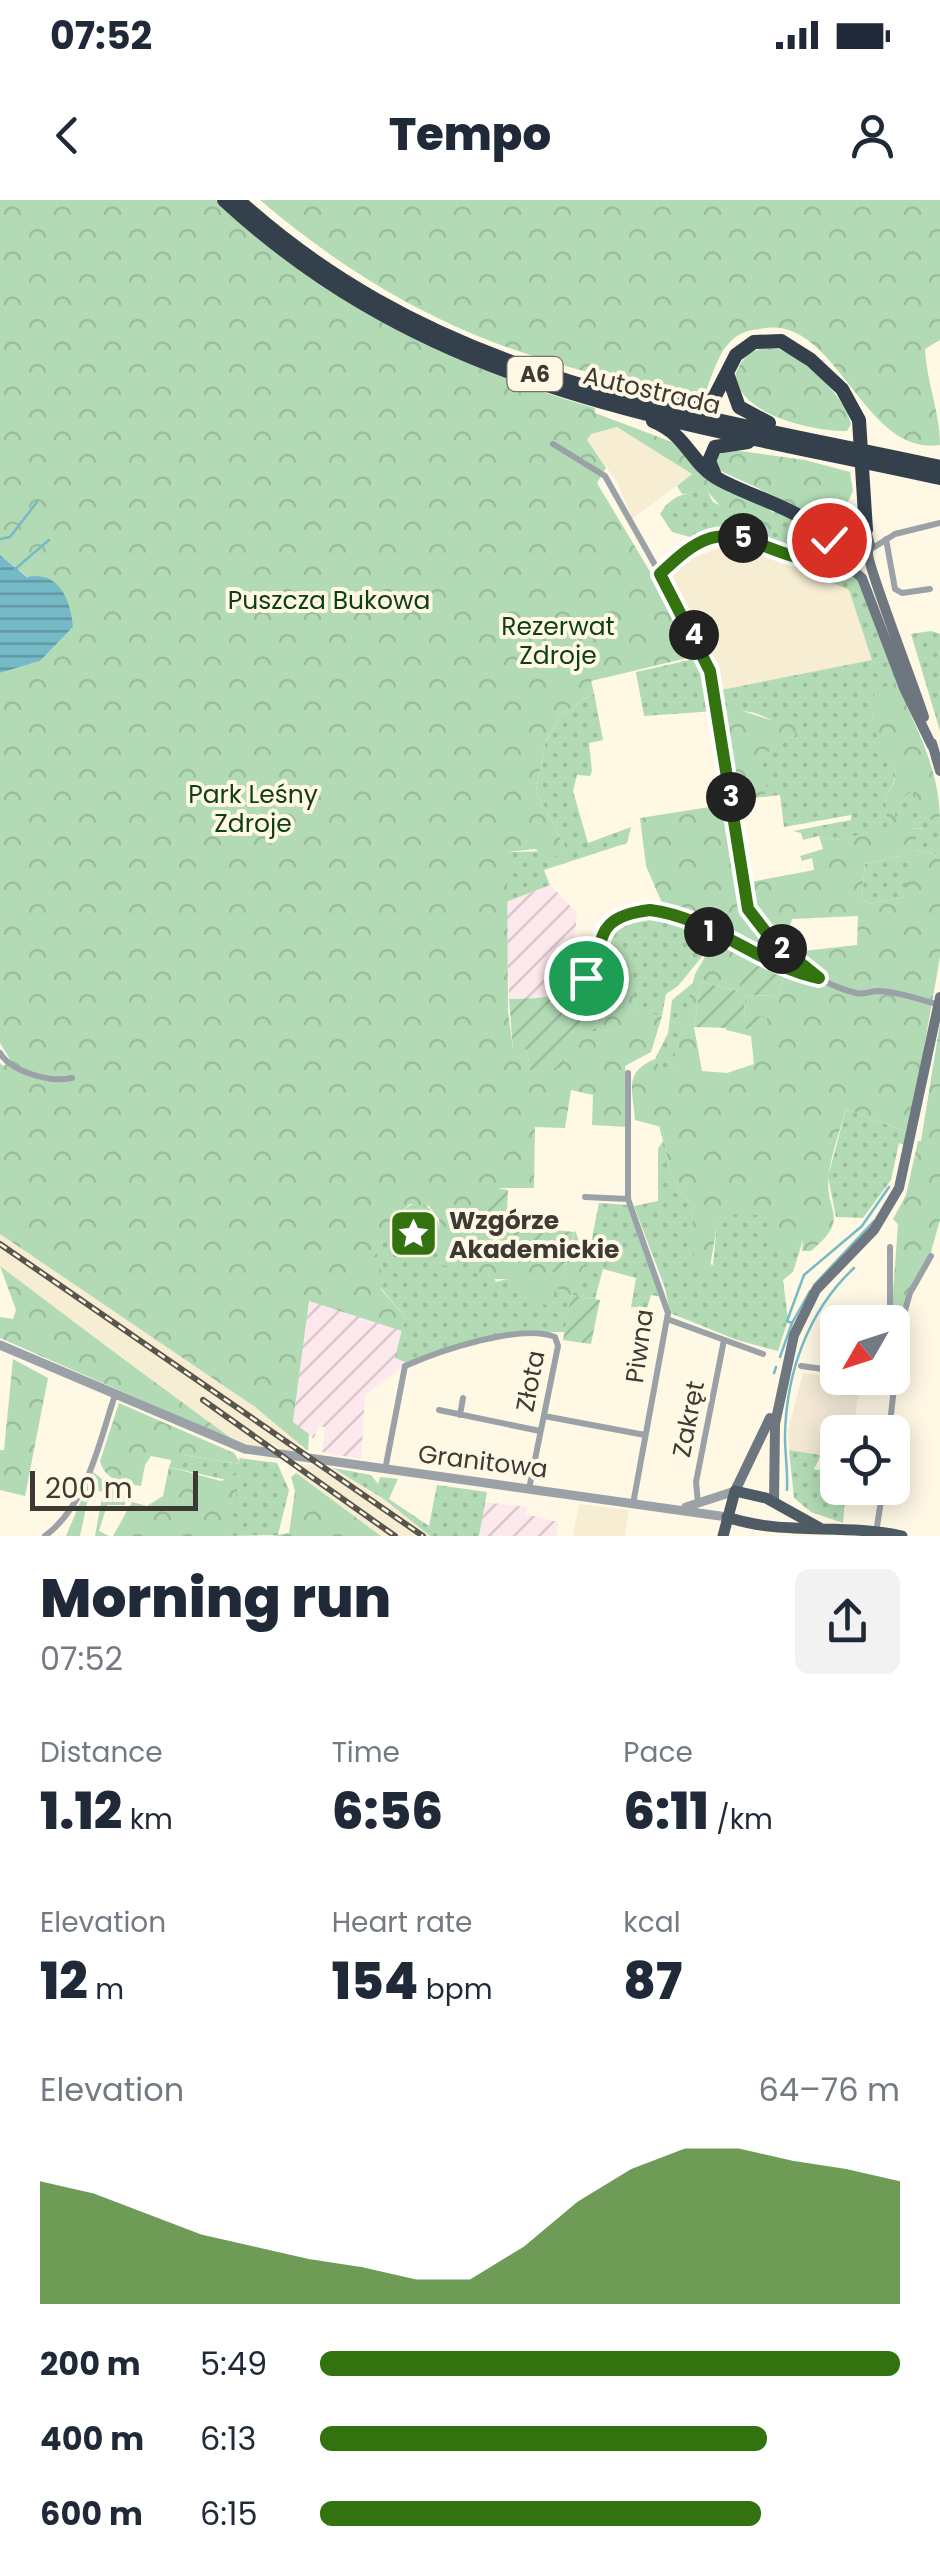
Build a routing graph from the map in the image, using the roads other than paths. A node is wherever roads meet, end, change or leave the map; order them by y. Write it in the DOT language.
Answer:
graph roads {
  1 [pos="224,200"];
  2 [pos="238,200"];
  3 [pos="387,314"];
  4 [pos="728,372"];
  5 [pos="595,401"];
  6 [pos="640,401"];
  7 [pos="553,444"];
  8 [pos="787,444"];
  9 [pos="832,444"];
  10 [pos="864,456"];
  11 [pos="940,468"];
  12 [pos="940,478"];
  13 [pos="864,479"];
  14 [pos="722,481"];
  15 [pos="790,513"];
  16 [pos="940,523"];
  17 [pos="841,524"];
  18 [pos="866,531"];
  19 [pos="886,539"];
  20 [pos="829,543"];
  21 [pos="868,552"];
  22 [pos="794,555"];
  23 [pos="846,562"];
  24 [pos="660,574"];
  25 [pos="930,589"];
  26 [pos="932,746"];
  27 [pos="940,771"];
  28 [pos="819,978"];
  29 [pos="562,988"];
  30 [pos="940,1002"];
  31 [pos="0,1053"];
  32 [pos="628,1073"];
  33 [pos="72,1078"];
  34 [pos="584,1197"];
  35 [pos="628,1198"];
  36 [pos="890,1247"];
  37 [pos="931,1256"];
  38 [pos="890,1305"];
  39 [pos="907,1305"];
  40 [pos="667,1319"];
  41 [pos="724,1340"];
  42 [pos="0,1345"];
  43 [pos="763,1354"];
  44 [pos="800,1366"];
  45 [pos="820,1369"];
  46 [pos="781,1384"];
  47 [pos="115,1395"];
  48 [pos="464,1398"];
  49 [pos="439,1410"];
  50 [pos="460,1414"];
  51 [pos="544,1416"];
  52 [pos="540,1431"];
  53 [pos="645,1435"];
  54 [pos="385,1470"];
  55 [pos="529,1489"];
  56 [pos="735,1491"];
  57 [pos="774,1502"];
  58 [pos="633,1503"];
  59 [pos="698,1505"];
  60 [pos="678,1507"];
  61 [pos="727,1517"];
  62 [pos="821,1528"];
  63 [pos="761,1533"];
  64 [pos="878,1535"];
  65 [pos="46,1536"];
  66 [pos="723,1536"];
  67 [pos="902,1536"];
  1 -- 3 [label="highway, Autostrada / A6"];
  2 -- 3 [label="highway, Autostrada / A6"];
  3 -- 5 [label="highway, Autostrada / A6"];
  3 -- 6 [label="highway, Autostrada / A6"];
  4 -- 6 [label="highway"];
  4 -- 9 [label="highway"];
  4 -- 13 [label="highway"];
  5 -- 8 [label="highway, Autostrada / A6"];
  5 -- 14 [label="highway"];
  6 -- 9 [label="highway, Autostrada / A6"];
  7 -- 24 [label="street"];
  8 -- 10 [label="highway, Autostrada / A6"];
  8 -- 14 [label="highway"];
  9 -- 10 [label="highway, Autostrada / A6"];
  10 -- 11 [label="highway, Autostrada / A6"];
  10 -- 12 [label="highway, Autostrada / A6"];
  13 -- 17 [label="highway"];
  13 -- 18 [label="highway"];
  14 -- 15 [label="highway"];
  15 -- 17 [label="highway"];
  15 -- 20 [label="highway"];
  16 -- 19 [label="street"];
  17 -- 18 [label="main road"];
  17 -- 20 [label="main road"];
  18 -- 19 [label="street"];
  18 -- 21 [label="main road"];
  19 -- 21 [label="street"];
  19 -- 25 [label="street"];
  20 -- 22 [label="street"];
  20 -- 23 [label="main road"];
  21 -- 23 [label="main road"];
  21 -- 26 [label="main road"];
  22 -- 23 [label="street"];
  22 -- 24 [label="street"];
  23 -- 26 [label="main road"];
  24 -- 28 [label="street"];
  26 -- 27 [label="main road"];
  28 -- 29 [label="street"];
  28 -- 30 [label="street"];
  30 -- 46 [label="main road"];
  31 -- 33 [label="street"];
  32 -- 35 [label="street"];
  34 -- 35 [label="street"];
  35 -- 40 [label="street, Piwna"];
  36 -- 38 [label="street"];
  37 -- 39 [label="street"];
  40 -- 41 [label="street"];
  40 -- 53 [label="street, Piwna"];
  41 -- 43 [label="street"];
  41 -- 59 [label="street, Zakręt"];
  42 -- 47 [label="street, Granitowa"];
  44 -- 45 [label="street"];
  46 -- 56 [label="main road"];
  46 -- 57 [label="main road"];
  47 -- 54 [label="street, Granitowa"];
  47 -- 65 [label="street"];
  48 -- 50 [label="street"];
  49 -- 50 [label="street"];
  50 -- 52 [label="street"];
  51 -- 52 [label="street, Złota"];
  51 -- 53 [label="street"];
  51 -- 54 [label="street, Złota"];
  52 -- 55 [label="street, Złota"];
  53 -- 58 [label="street, Piwna"];
  54 -- 55 [label="street, Granitowa"];
  55 -- 58 [label="street, Granitowa"];
  56 -- 57 [label="main road"];
  56 -- 59 [label="street, Granitowa"];
  56 -- 61 [label="main road"];
  57 -- 62 [label="main road"];
  57 -- 63 [label="main road"];
  58 -- 60 [label="street, Granitowa"];
  59 -- 60 [label="street, Granitowa"];
  60 -- 61 [label="street, Granitowa"];
  61 -- 63 [label="main road"];
  61 -- 66 [label="main road"];
  62 -- 63 [label="main road"];
  62 -- 64 [label="main road"];
  64 -- 64 [label="street"];
  64 -- 67 [label="main road"];
}
